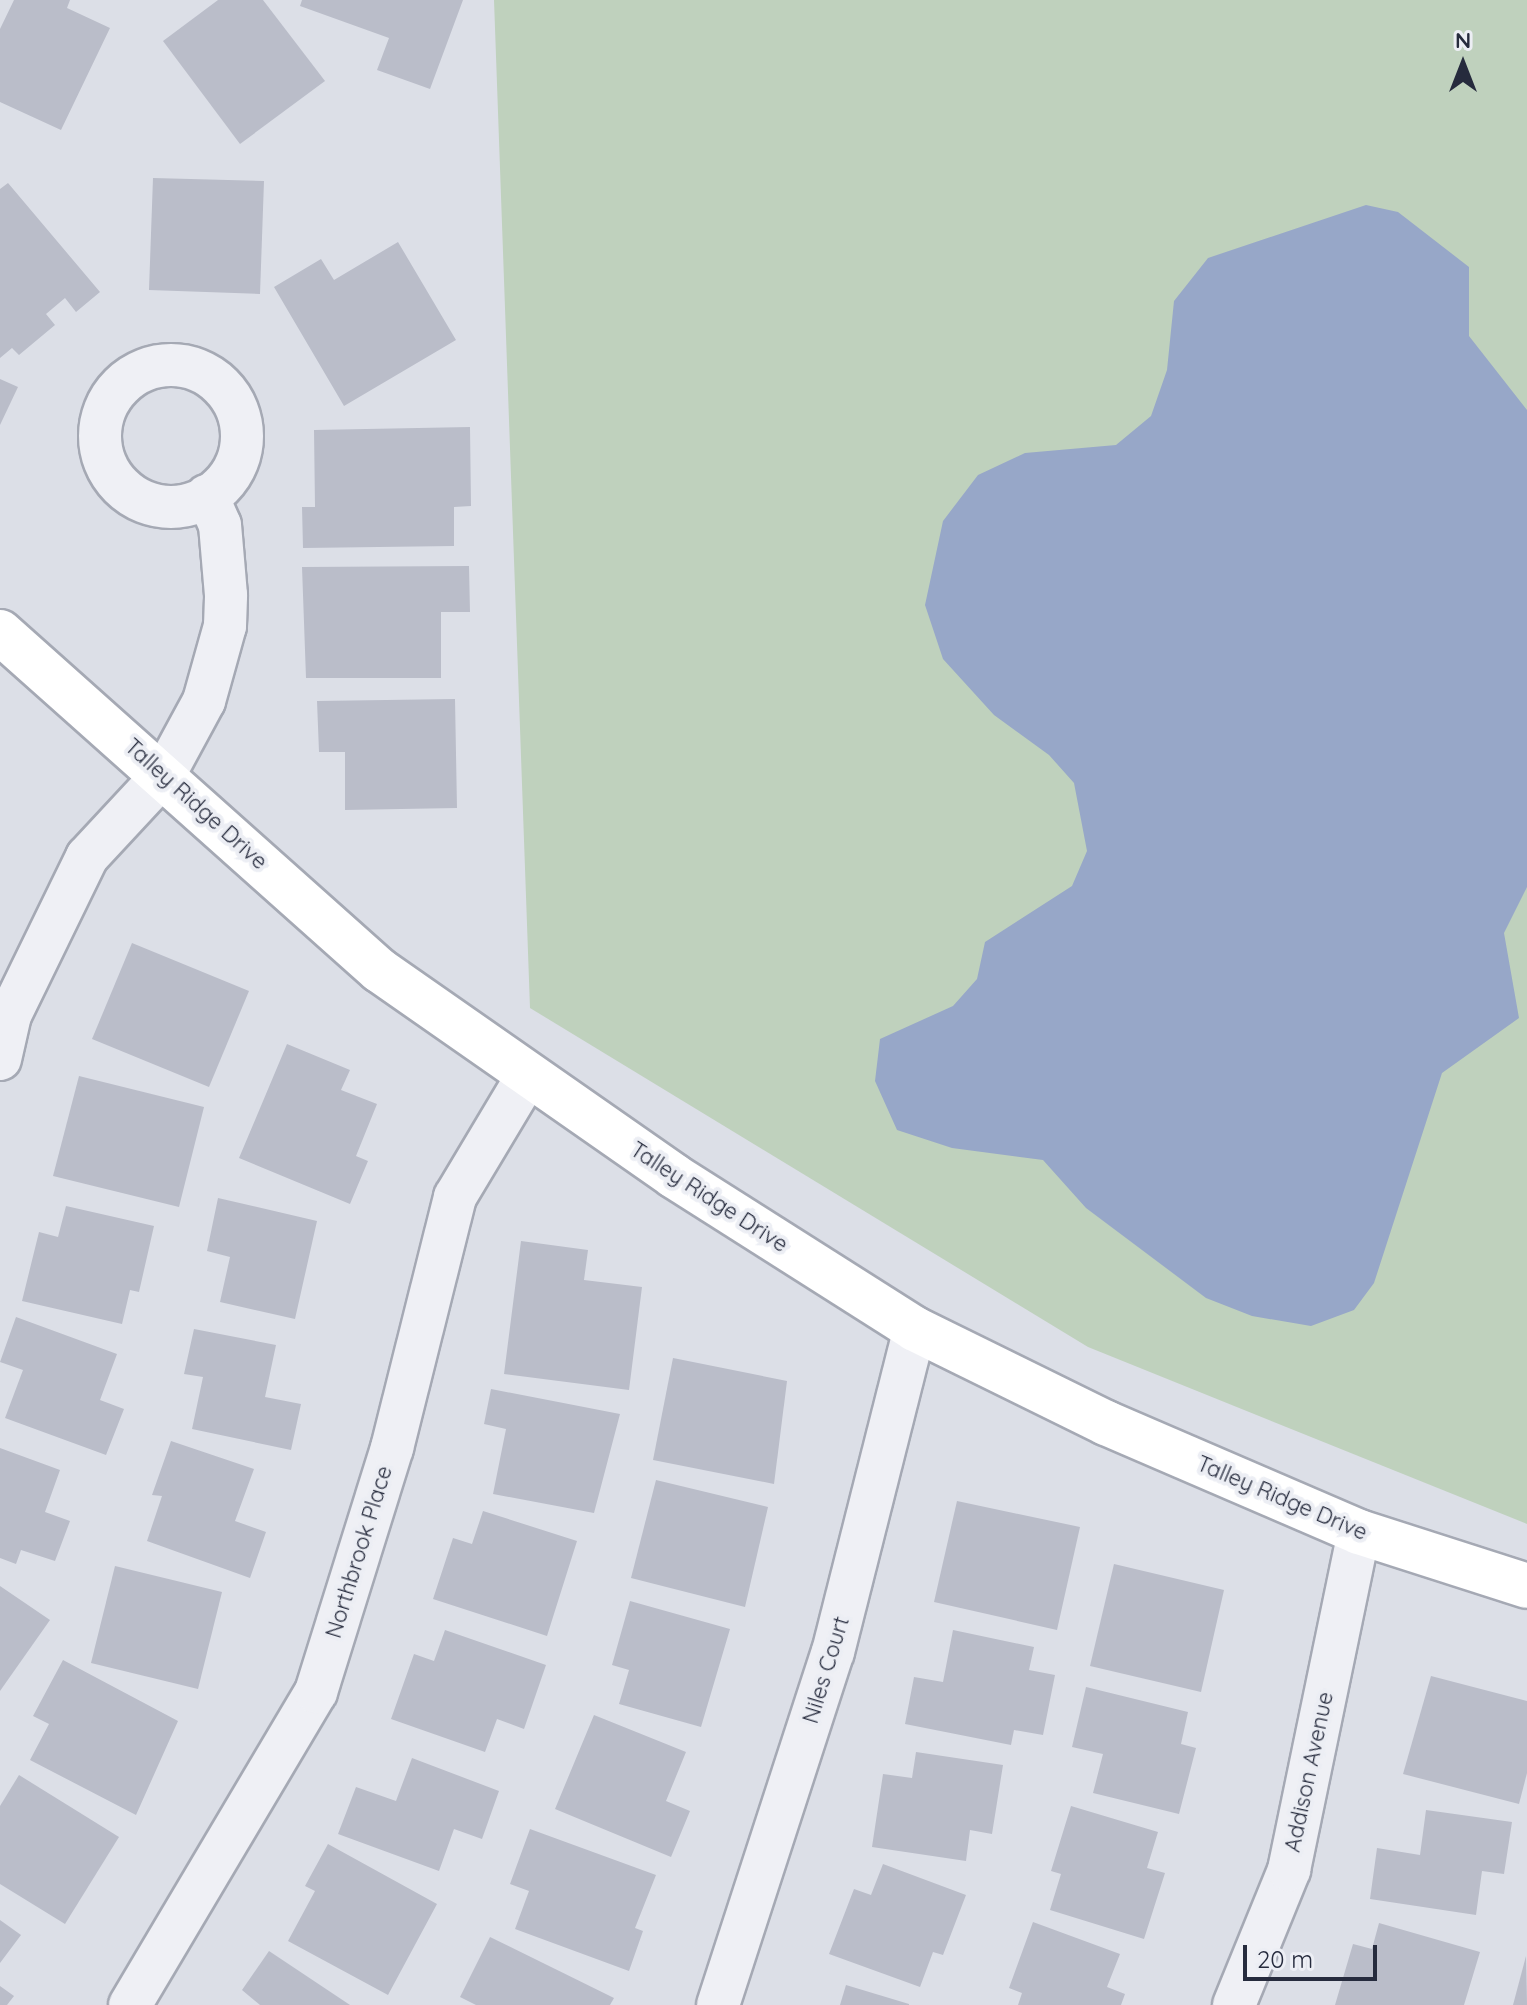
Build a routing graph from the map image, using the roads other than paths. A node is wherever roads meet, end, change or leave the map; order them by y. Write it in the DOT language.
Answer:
graph roads {
  1 [pos="207,496"];
  2 [pos="0,632"];
  3 [pos="165,773"];
  4 [pos="0,1059"];
  5 [pos="528,1075"];
  6 [pos="915,1329"];
  7 [pos="1359,1532"];
  8 [pos="1527,1586"];
  9 [pos="130,2005"];
  10 [pos="718,2005"];
  11 [pos="1234,2005"];
  1 -- 3 [label="street"];
  2 -- 3 [label="street, Talley Ridge Drive"];
  3 -- 4 [label="street"];
  3 -- 5 [label="street, Talley Ridge Drive"];
  5 -- 6 [label="street, Talley Ridge Drive"];
  5 -- 9 [label="street, Northbrook Place"];
  6 -- 7 [label="street, Talley Ridge Drive"];
  6 -- 10 [label="street, Niles Court"];
  7 -- 8 [label="street, Talley Ridge Drive"];
  7 -- 11 [label="street, Addison Avenue"];
}
